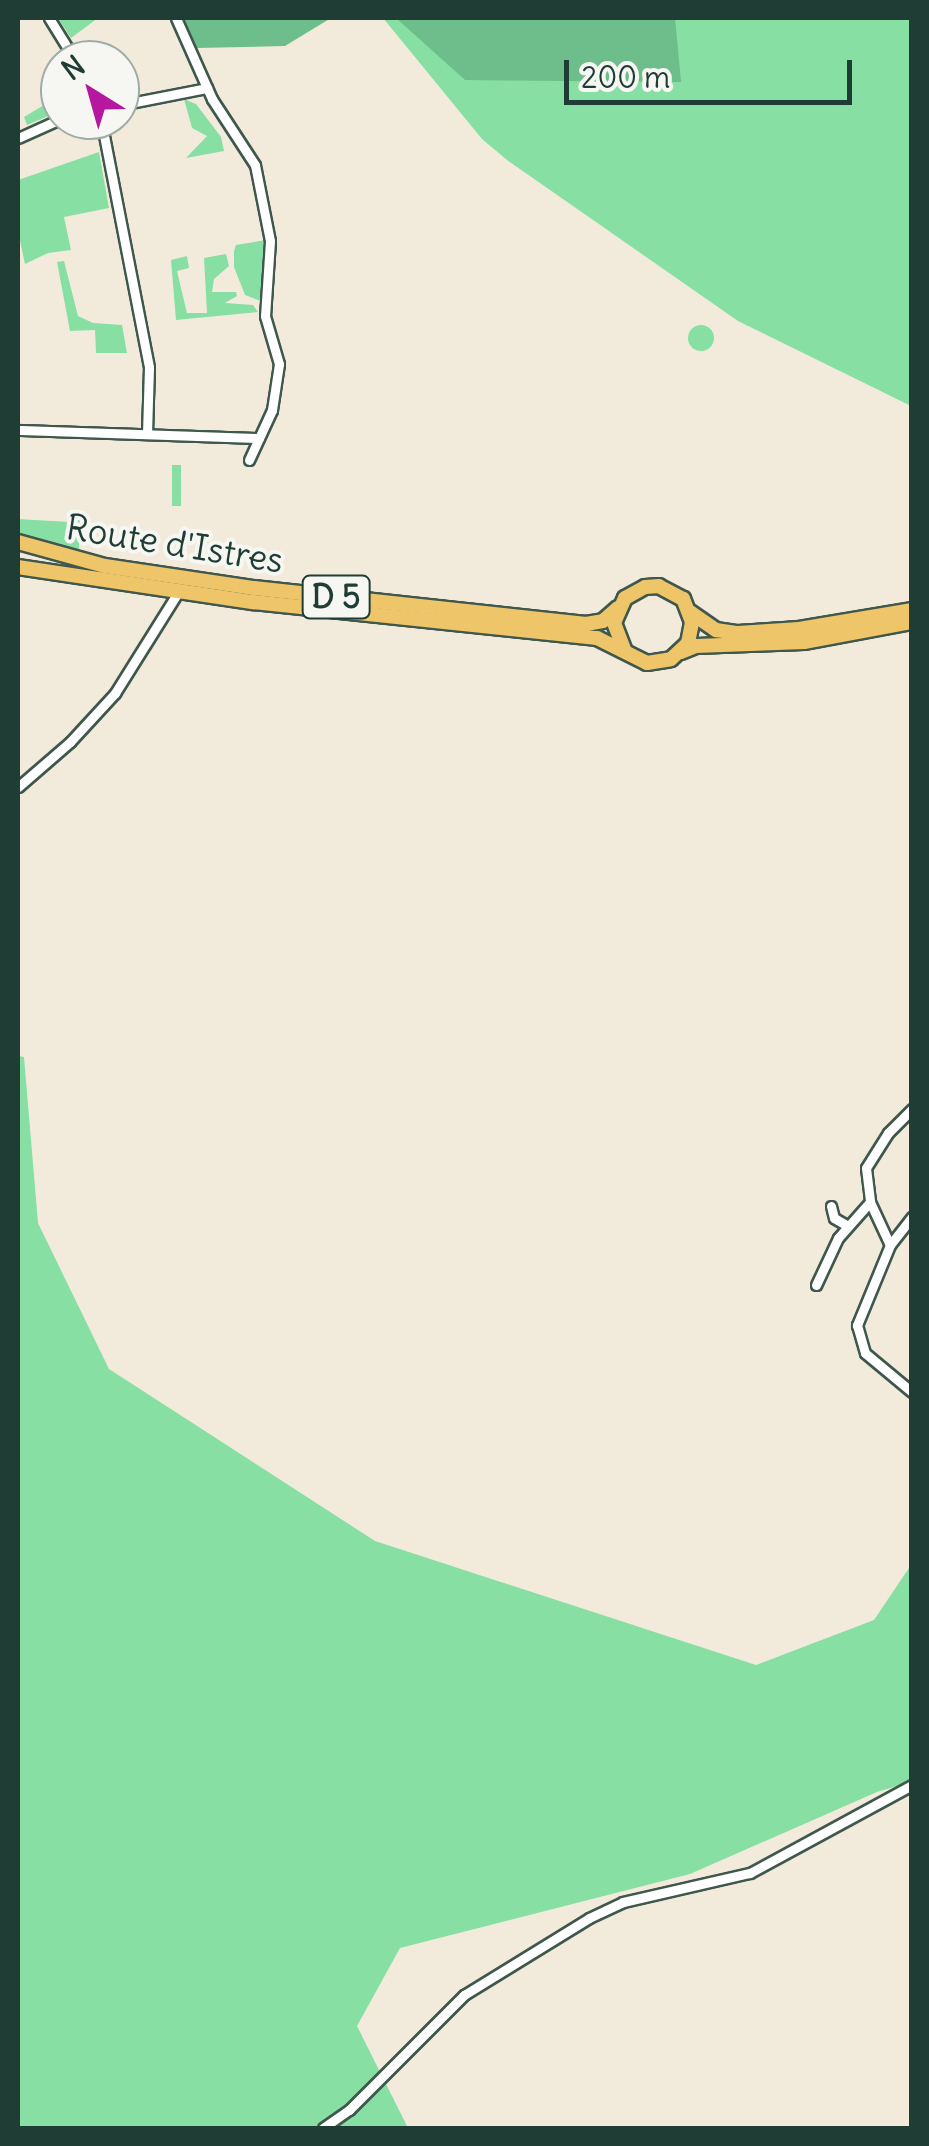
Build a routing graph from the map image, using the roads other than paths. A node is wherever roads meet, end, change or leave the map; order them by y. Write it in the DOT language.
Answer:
graph roads {
  1 [pos="49,18"];
  2 [pos="176,18"];
  3 [pos="63,40"];
  4 [pos="206,88"];
  5 [pos="140,101"];
  6 [pos="105,140"];
  7 [pos="18,430"];
  8 [pos="147,433"];
  9 [pos="259,438"];
  10 [pos="249,460"];
  11 [pos="18,542"];
  12 [pos="18,567"];
  13 [pos="178,592"];
  14 [pos="618,608"];
  15 [pos="912,610"];
  16 [pos="690,611"];
  17 [pos="912,622"];
  18 [pos="625,651"];
  19 [pos="681,652"];
  20 [pos="18,787"];
  21 [pos="912,1109"];
  22 [pos="870,1202"];
  23 [pos="831,1206"];
  24 [pos="912,1218"];
  25 [pos="846,1226"];
  26 [pos="890,1246"];
  27 [pos="816,1285"];
  28 [pos="912,1392"];
  29 [pos="912,1785"];
  30 [pos="323,2128"];
  1 -- 3 [label="street"];
  2 -- 4 [label="street"];
  4 -- 5 [label="street"];
  4 -- 9 [label="street"];
  6 -- 8 [label="street"];
  7 -- 8 [label="street"];
  8 -- 9 [label="street"];
  9 -- 10 [label="street"];
  11 -- 14 [label="main road, Route d'Istres / D 5"];
  12 -- 13 [label="main road, Route d'Istres / D 5"];
  13 -- 18 [label="main road, Route d'Istres / D 5"];
  13 -- 20 [label="street"];
  14 -- 16 [label="main road"];
  14 -- 18 [label="main road"];
  15 -- 16 [label="main road"];
  16 -- 19 [label="main road"];
  17 -- 19 [label="main road"];
  18 -- 19 [label="main road"];
  21 -- 22 [label="street"];
  22 -- 25 [label="street"];
  22 -- 26 [label="street"];
  23 -- 25 [label="street"];
  24 -- 26 [label="street"];
  25 -- 27 [label="street"];
  26 -- 28 [label="street"];
  29 -- 30 [label="street"];
}
